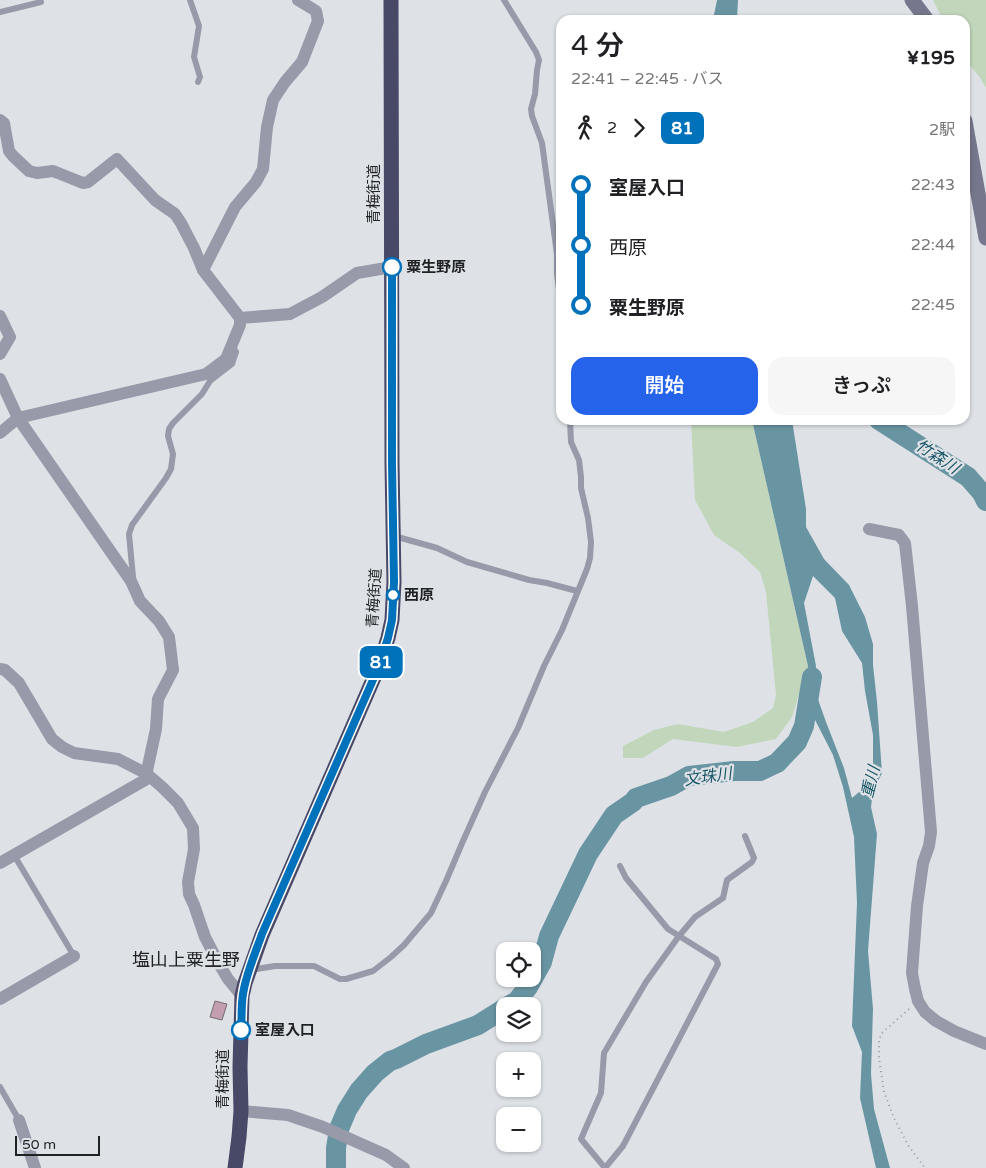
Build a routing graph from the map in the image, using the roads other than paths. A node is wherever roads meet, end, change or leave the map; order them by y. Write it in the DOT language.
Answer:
graph roads {
  1 [pos="40,0"];
  2 [pos="190,0"];
  3 [pos="298,0"];
  4 [pos="391,0"];
  5 [pos="504,0"];
  6 [pos="912,0"];
  7 [pos="0,12"];
  8 [pos="924,15"];
  9 [pos="198,82"];
  10 [pos="0,120"];
  11 [pos="970,149"];
  12 [pos="986,238"];
  13 [pos="556,254"];
  14 [pos="392,267"];
  15 [pos="203,270"];
  16 [pos="0,316"];
  17 [pos="240,318"];
  18 [pos="232,344"];
  19 [pos="0,354"];
  20 [pos="0,379"];
  21 [pos="18,418"];
  22 [pos="570,425"];
  23 [pos="0,433"];
  24 [pos="870,530"];
  25 [pos="393,536"];
  26 [pos="130,581"];
  27 [pos="577,591"];
  28 [pos="0,669"];
  29 [pos="147,774"];
  30 [pos="745,836"];
  31 [pos="14,855"];
  32 [pos="0,863"];
  33 [pos="620,866"];
  34 [pos="679,936"];
  35 [pos="74,956"];
  36 [pos="249,970"];
  37 [pos="242,996"];
  38 [pos="0,999"];
  39 [pos="986,1044"];
  40 [pos="0,1087"];
  41 [pos="241,1111"];
  42 [pos="19,1120"];
  43 [pos="35,1168"];
  44 [pos="235,1168"];
  45 [pos="404,1168"];
  46 [pos="605,1168"];
  1 -- 7 [label="lane"];
  2 -- 9 [label="lane"];
  3 -- 15 [label="street"];
  4 -- 14 [label="highway, 青梅街道"];
  5 -- 13 [label="lane"];
  6 -- 8 [label="main road"];
  10 -- 15 [label="street"];
  11 -- 12 [label="main road"];
  14 -- 17 [label="street"];
  14 -- 25 [label="highway, 青梅街道"];
  15 -- 17 [label="street"];
  16 -- 19 [label="street"];
  17 -- 18 [label="street"];
  18 -- 21 [label="street"];
  18 -- 26 [label="lane"];
  20 -- 21 [label="street"];
  21 -- 23 [label="street"];
  21 -- 26 [label="street"];
  22 -- 27 [label="lane"];
  24 -- 39 [label="street"];
  25 -- 27 [label="lane"];
  25 -- 36 [label="highway, 青梅街道"];
  26 -- 29 [label="street"];
  27 -- 36 [label="lane"];
  28 -- 29 [label="street"];
  29 -- 31 [label="street"];
  29 -- 37 [label="street"];
  30 -- 34 [label="lane"];
  31 -- 32 [label="street"];
  31 -- 35 [label="lane"];
  33 -- 34 [label="lane"];
  34 -- 46 [label="lane"];
  34 -- 46 [label="lane"];
  35 -- 38 [label="street"];
  36 -- 37 [label="highway, 青梅街道"];
  37 -- 41 [label="highway, 青梅街道"];
  40 -- 42 [label="lane"];
  41 -- 44 [label="highway, 青梅街道"];
  41 -- 45 [label="street"];
  42 -- 43 [label="street"];
}
